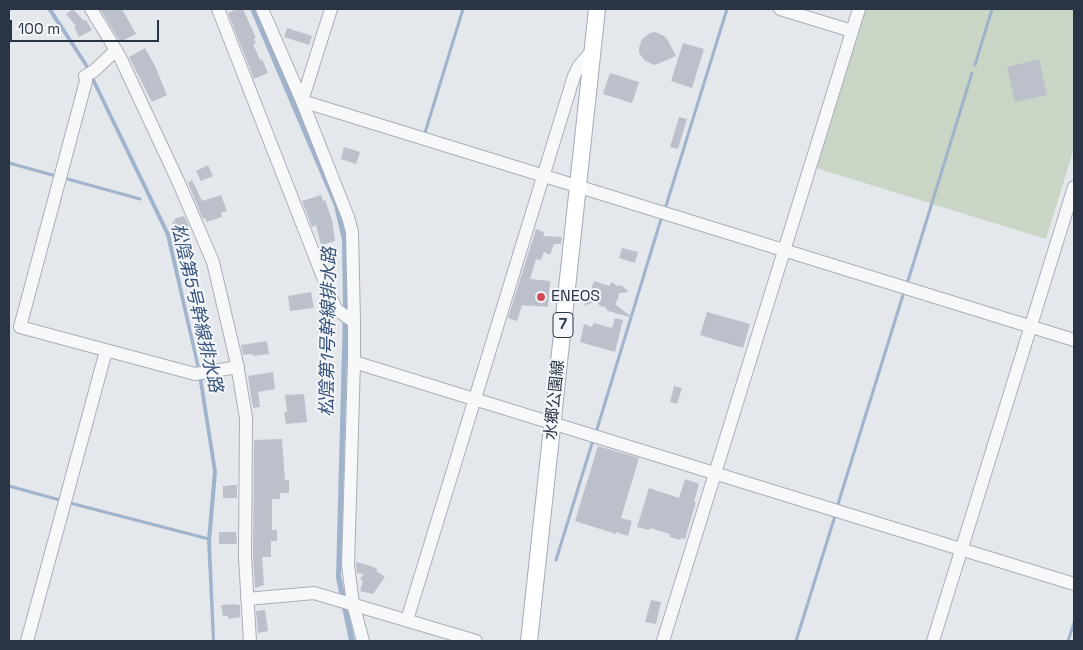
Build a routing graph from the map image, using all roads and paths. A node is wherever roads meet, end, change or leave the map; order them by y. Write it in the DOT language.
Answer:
graph roads {
  1 [pos="91,9"];
  2 [pos="218,9"];
  3 [pos="262,9"];
  4 [pos="331,9"];
  5 [pos="597,9"];
  6 [pos="780,9"];
  7 [pos="859,9"];
  8 [pos="852,31"];
  9 [pos="116,50"];
  10 [pos="592,51"];
  11 [pos="302,101"];
  12 [pos="543,176"];
  13 [pos="1074,187"];
  14 [pos="579,188"];
  15 [pos="784,251"];
  16 [pos="353,321"];
  17 [pos="1031,327"];
  18 [pos="1074,340"];
  19 [pos="106,351"];
  20 [pos="354,362"];
  21 [pos="238,367"];
  22 [pos="475,398"];
  23 [pos="553,422"];
  24 [pos="714,472"];
  25 [pos="962,549"];
  26 [pos="1074,584"];
  27 [pos="247,599"];
  28 [pos="346,602"];
  29 [pos="406,620"];
  30 [pos="27,641"];
  31 [pos="250,641"];
  32 [pos="363,641"];
  33 [pos="476,641"];
  34 [pos="528,641"];
  35 [pos="663,641"];
  36 [pos="933,641"];
  1 -- 9 [label="street"];
  2 -- 16 [label="street"];
  3 -- 11 [label="street"];
  4 -- 11 [label="street"];
  5 -- 10 [label="main road, 水郷公園線 / 7"];
  6 -- 8 [label="street"];
  7 -- 8 [label="street"];
  8 -- 15 [label="street"];
  9 -- 19 [label="street"];
  9 -- 21 [label="street"];
  10 -- 12 [label="street"];
  10 -- 14 [label="main road, 水郷公園線 / 7"];
  11 -- 12 [label="street"];
  11 -- 16 [label="street"];
  12 -- 14 [label="street"];
  12 -- 22 [label="street"];
  13 -- 17 [label="street"];
  14 -- 15 [label="street"];
  14 -- 23 [label="main road, 水郷公園線 / 7"];
  15 -- 17 [label="street"];
  15 -- 24 [label="street"];
  16 -- 20 [label="street"];
  17 -- 18 [label="street"];
  17 -- 25 [label="street"];
  19 -- 21 [label="street"];
  19 -- 30 [label="street"];
  20 -- 22 [label="street"];
  20 -- 28 [label="street"];
  21 -- 27 [label="street"];
  22 -- 23 [label="street"];
  22 -- 29 [label="street"];
  23 -- 24 [label="street"];
  23 -- 34 [label="main road, 水郷公園線 / 7"];
  24 -- 25 [label="street"];
  24 -- 35 [label="street"];
  25 -- 26 [label="street"];
  25 -- 36 [label="street"];
  27 -- 28 [label="street"];
  27 -- 31 [label="street"];
  28 -- 29 [label="street"];
  28 -- 32 [label="street"];
  29 -- 33 [label="street"];
}
